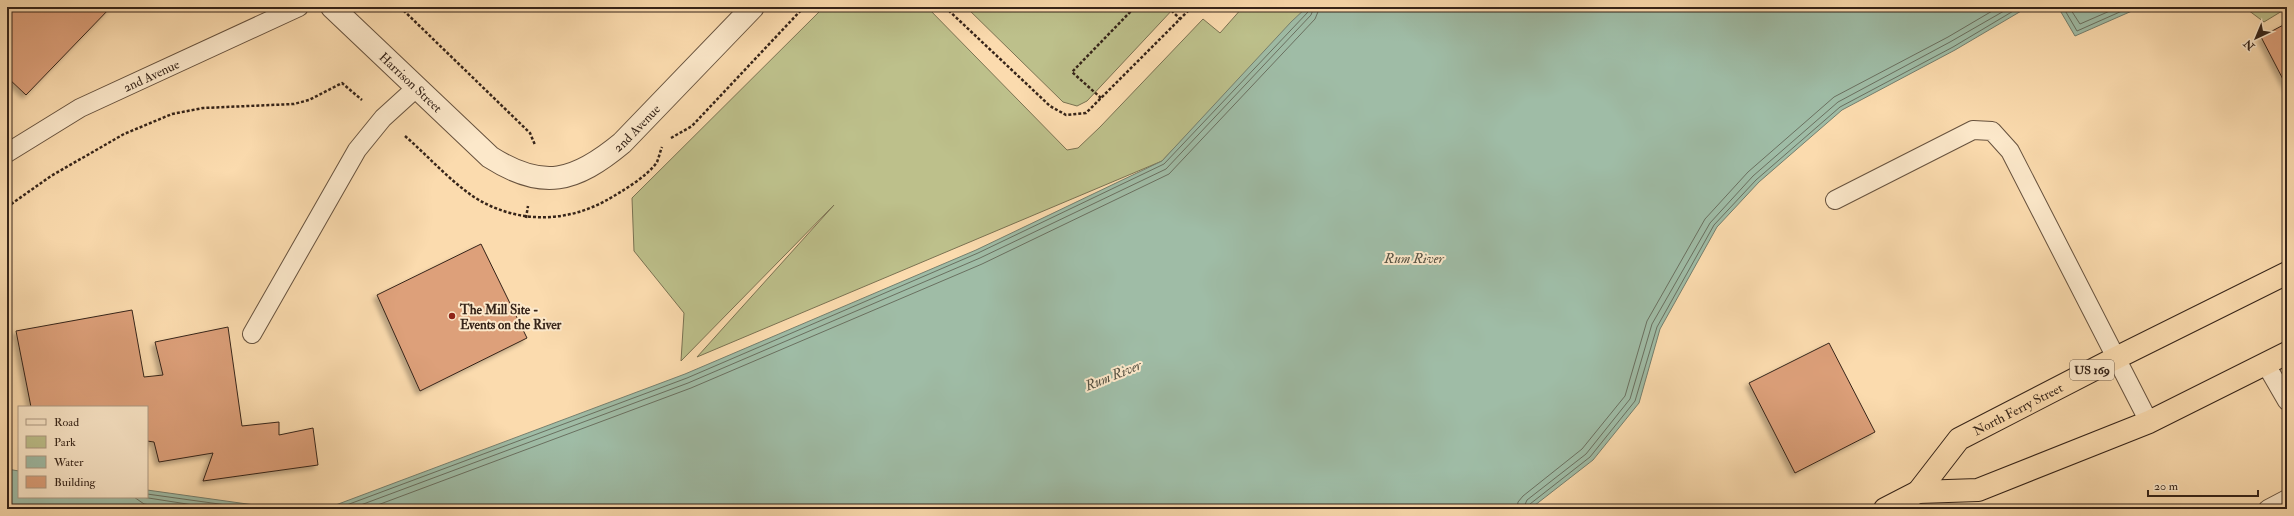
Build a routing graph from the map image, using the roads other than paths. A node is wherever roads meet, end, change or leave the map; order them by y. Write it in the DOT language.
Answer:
graph roads {
  1 [pos="300,7"];
  2 [pos="332,7"];
  3 [pos="753,7"];
  4 [pos="416,88"];
  5 [pos="7,154"];
  6 [pos="490,157"];
  7 [pos="1835,200"];
  8 [pos="2287,273"];
  9 [pos="252,334"];
  10 [pos="2287,353"];
  11 [pos="2116,358"];
  12 [pos="2265,364"];
  13 [pos="2287,401"];
  14 [pos="2149,422"];
  15 [pos="1918,492"];
  16 [pos="2287,498"];
  17 [pos="1885,509"];
  18 [pos="2268,509"];
  1 -- 5 [label="lane, 2nd Avenue"];
  2 -- 4 [label="street, Harrison Street"];
  3 -- 6 [label="street, 2nd Avenue"];
  4 -- 6 [label="street, Harrison Street"];
  4 -- 9 [label="lane"];
  7 -- 11 [label="lane"];
  8 -- 11 [label="highway, North Ferry Street / US 169"];
  10 -- 12 [label="highway, North Ferry Street / US 169"];
  11 -- 14 [label="lane"];
  11 -- 15 [label="highway, North Ferry Street / US 169"];
  12 -- 13 [label="lane"];
  12 -- 14 [label="highway, North Ferry Street / US 169"];
  14 -- 15 [label="highway, North Ferry Street / US 169"];
  15 -- 17 [label="highway, North Ferry Street / US 169"];
  16 -- 18 [label="lane"];
}
